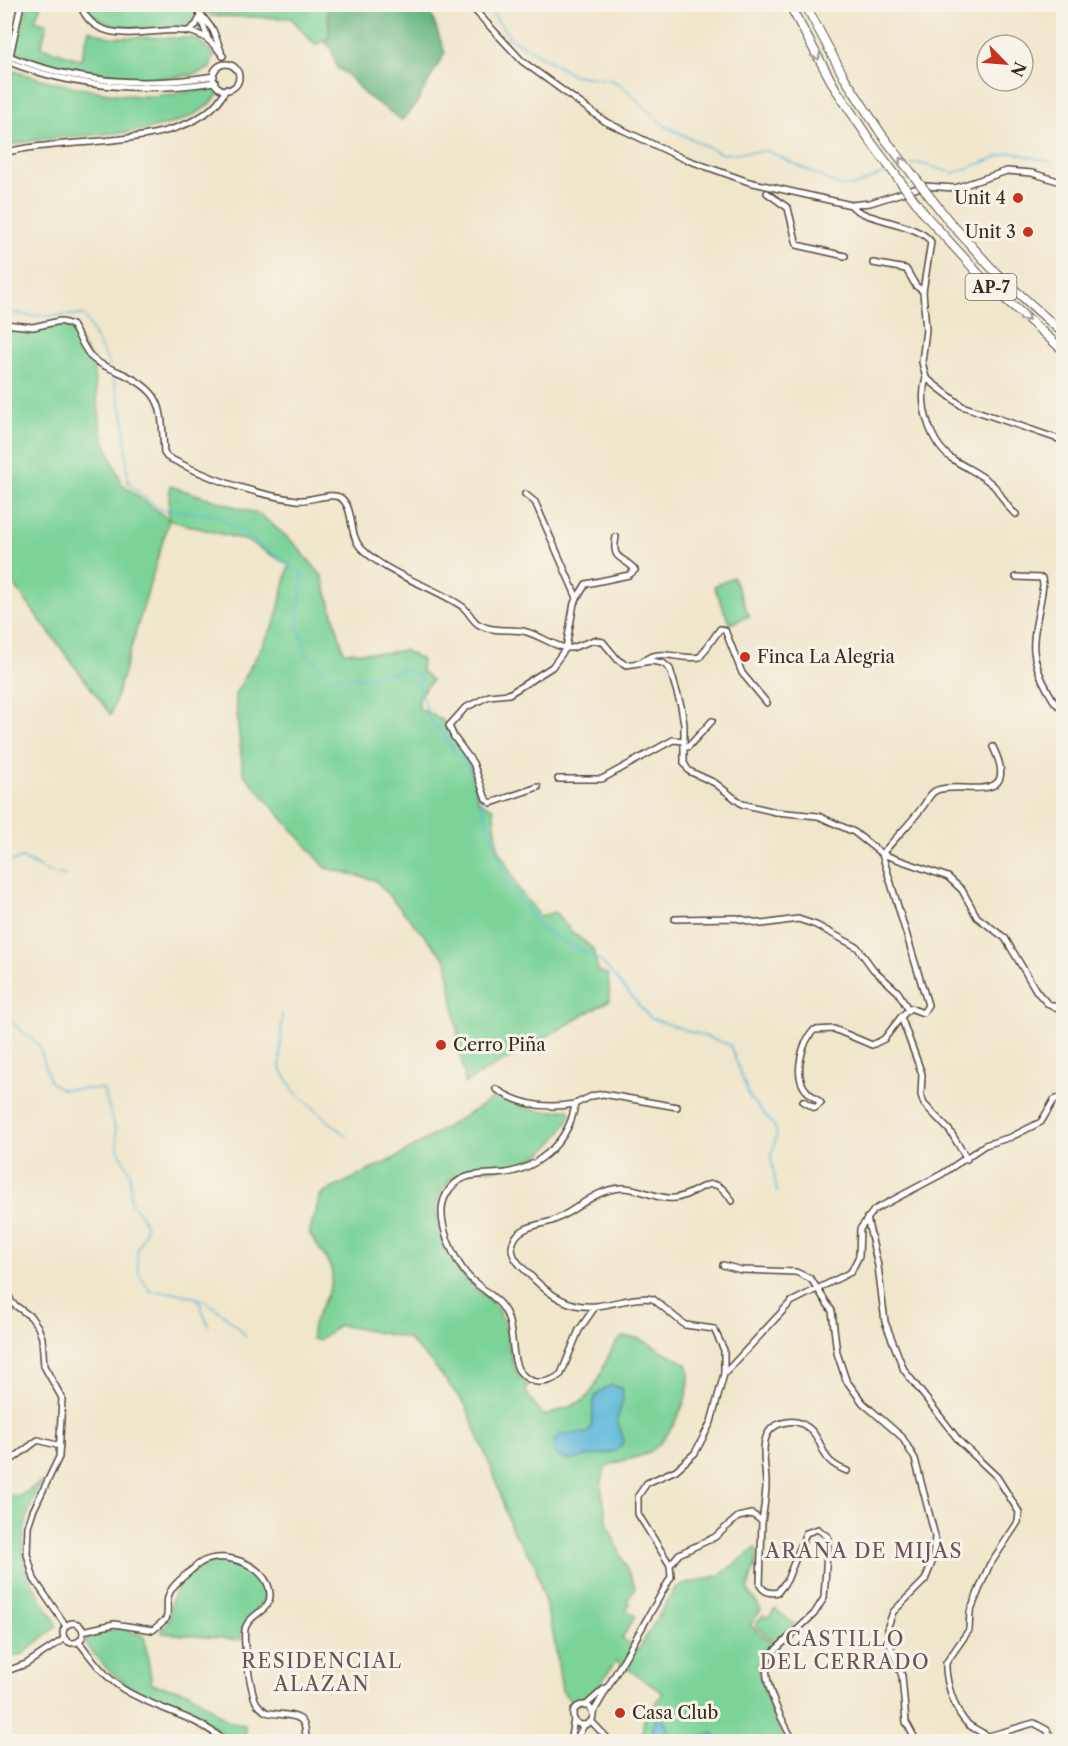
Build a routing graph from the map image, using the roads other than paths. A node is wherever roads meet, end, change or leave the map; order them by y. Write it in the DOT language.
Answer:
graph roads {
  1 [pos="21,4"];
  2 [pos="80,4"];
  3 [pos="470,4"];
  4 [pos="789,4"];
  5 [pos="805,4"];
  6 [pos="195,7"];
  7 [pos="200,17"];
  8 [pos="187,32"];
  9 [pos="208,39"];
  10 [pos="223,57"];
  11 [pos="7,58"];
  12 [pos="225,64"];
  13 [pos="214,79"];
  14 [pos="4,84"];
  15 [pos="226,89"];
  16 [pos="4,153"];
  17 [pos="1064,183"];
  18 [pos="767,192"];
  19 [pos="851,205"];
  20 [pos="845,256"];
  21 [pos="873,263"];
  22 [pos="923,291"];
  23 [pos="4,324"];
  24 [pos="1064,334"];
  25 [pos="1064,351"];
  26 [pos="926,378"];
  27 [pos="1064,441"];
  28 [pos="525,494"];
  29 [pos="1016,514"];
  30 [pos="616,537"];
  31 [pos="1016,577"];
  32 [pos="576,598"];
  33 [pos="566,648"];
  34 [pos="641,662"];
  35 [pos="767,703"];
  36 [pos="1064,708"];
  37 [pos="712,721"];
  38 [pos="684,744"];
  39 [pos="993,747"];
  40 [pos="558,779"];
  41 [pos="538,787"];
  42 [pos="882,854"];
  43 [pos="675,919"];
  44 [pos="908,1009"];
  45 [pos="1064,1011"];
  46 [pos="901,1017"];
  47 [pos="496,1089"];
  48 [pos="1064,1096"];
  49 [pos="802,1101"];
  50 [pos="575,1104"];
  51 [pos="677,1107"];
  52 [pos="968,1158"];
  53 [pos="732,1201"];
  54 [pos="867,1218"];
  55 [pos="723,1265"];
  56 [pos="4,1285"];
  57 [pos="818,1288"];
  58 [pos="595,1307"];
  59 [pos="723,1374"];
  60 [pos="60,1446"];
  61 [pos="4,1462"];
  62 [pos="847,1471"];
  63 [pos="762,1521"];
  64 [pos="670,1565"];
  65 [pos="66,1626"];
  66 [pos="83,1631"];
  67 [pos="64,1639"];
  68 [pos="78,1642"];
  69 [pos="4,1672"];
  70 [pos="610,1681"];
  71 [pos="585,1706"];
  72 [pos="592,1713"];
  73 [pos="574,1718"];
  74 [pos="591,1721"];
  75 [pos="584,1725"];
  76 [pos="991,1739"];
  77 [pos="226,1742"];
  78 [pos="305,1742"];
  79 [pos="570,1742"];
  80 [pos="575,1742"];
  81 [pos="611,1742"];
  82 [pos="794,1742"];
  83 [pos="917,1742"];
  84 [pos="1053,1742"];
  1 -- 11 [label="street"];
  2 -- 8 [label="street"];
  3 -- 19 [label="street"];
  4 -- 25 [label="highway, AP-7, one-way, bridge"];
  24 -- 5 [label="highway, AP-7, one-way, bridge"];
  6 -- 7 [label="street"];
  6 -- 10 [label="street"];
  7 -- 8 [label="street"];
  7 -- 9 [label="street"];
  8 -- 9 [label="street"];
  9 -- 10 [label="street"];
  10 -- 12 [label="street"];
  11 -- 13 [label="street"];
  11 -- 14 [label="street"];
  12 -- 13 [label="street"];
  12 -- 15 [label="street"];
  13 -- 15 [label="street"];
  15 -- 16 [label="street"];
  17 -- 19 [label="street"];
  18 -- 20 [label="street"];
  19 -- 22 [label="street"];
  21 -- 22 [label="street"];
  22 -- 26 [label="street"];
  23 -- 33 [label="street"];
  26 -- 27 [label="street"];
  26 -- 29 [label="street"];
  28 -- 32 [label="street"];
  30 -- 32 [label="street"];
  31 -- 36 [label="street"];
  32 -- 33 [label="street"];
  33 -- 34 [label="street"];
  33 -- 41 [label="street"];
  34 -- 35 [label="street"];
  34 -- 38 [label="street"];
  37 -- 38 [label="street"];
  38 -- 40 [label="street"];
  38 -- 42 [label="street"];
  39 -- 42 [label="street"];
  42 -- 44 [label="street"];
  42 -- 45 [label="street"];
  43 -- 44 [label="street"];
  44 -- 46 [label="street"];
  46 -- 49 [label="street"];
  46 -- 52 [label="street"];
  47 -- 50 [label="street"];
  48 -- 52 [label="street"];
  50 -- 51 [label="street"];
  50 -- 58 [label="street"];
  52 -- 54 [label="street"];
  53 -- 58 [label="street"];
  54 -- 57 [label="street"];
  54 -- 76 [label="street"];
  55 -- 57 [label="street"];
  56 -- 60 [label="street"];
  57 -- 59 [label="street"];
  57 -- 83 [label="street"];
  58 -- 59 [label="street"];
  59 -- 64 [label="street"];
  60 -- 61 [label="street"];
  60 -- 65 [label="street"];
  62 -- 63 [label="street"];
  63 -- 64 [label="street"];
  63 -- 82 [label="street"];
  64 -- 70 [label="street"];
  65 -- 66 [label="street"];
  65 -- 67 [label="street"];
  66 -- 68 [label="street"];
  66 -- 78 [label="street"];
  67 -- 68 [label="street"];
  67 -- 69 [label="street"];
  68 -- 77 [label="street"];
  70 -- 71 [label="street"];
  70 -- 72 [label="street"];
  71 -- 72 [label="street"];
  71 -- 73 [label="street"];
  72 -- 74 [label="street"];
  73 -- 75 [label="street"];
  73 -- 79 [label="street"];
  74 -- 75 [label="street"];
  74 -- 81 [label="street"];
  75 -- 80 [label="street"];
  76 -- 84 [label="street"];
}
